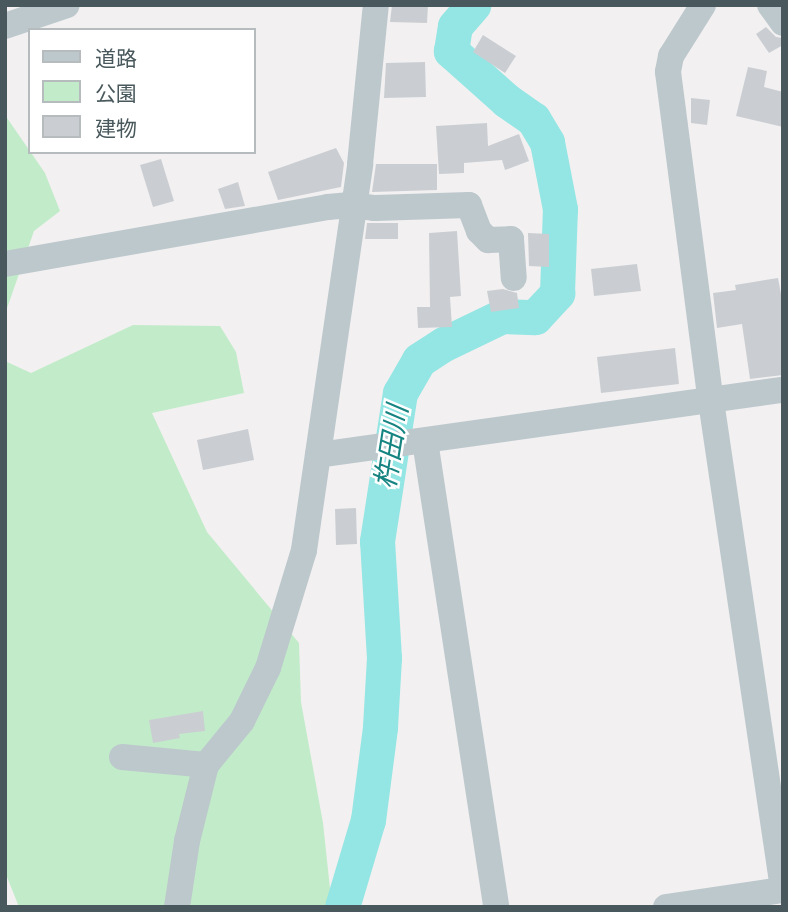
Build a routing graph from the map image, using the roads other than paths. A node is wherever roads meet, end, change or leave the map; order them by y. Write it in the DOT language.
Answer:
graph roads {
  1 [pos="67,5"];
  2 [pos="376,5"];
  3 [pos="703,5"];
  4 [pos="770,5"];
  5 [pos="783,23"];
  6 [pos="5,26"];
  7 [pos="353,205"];
  8 [pos="5,264"];
  9 [pos="514,278"];
  10 [pos="783,390"];
  11 [pos="711,401"];
  12 [pos="404,443"];
  13 [pos="317,454"];
  14 [pos="122,757"];
  15 [pos="206,765"];
  16 [pos="783,889"];
  17 [pos="177,907"];
  18 [pos="496,907"];
  19 [pos="666,907"];
  1 -- 6 [label="street"];
  2 -- 7 [label="street"];
  3 -- 11 [label="street"];
  4 -- 5 [label="street"];
  7 -- 8 [label="street"];
  7 -- 9 [label="street"];
  7 -- 13 [label="street"];
  10 -- 11 [label="street"];
  11 -- 12 [label="street"];
  11 -- 16 [label="street"];
  12 -- 13 [label="street"];
  12 -- 18 [label="street"];
  13 -- 15 [label="street"];
  14 -- 15 [label="street"];
  15 -- 17 [label="street"];
  16 -- 19 [label="street"];
}
